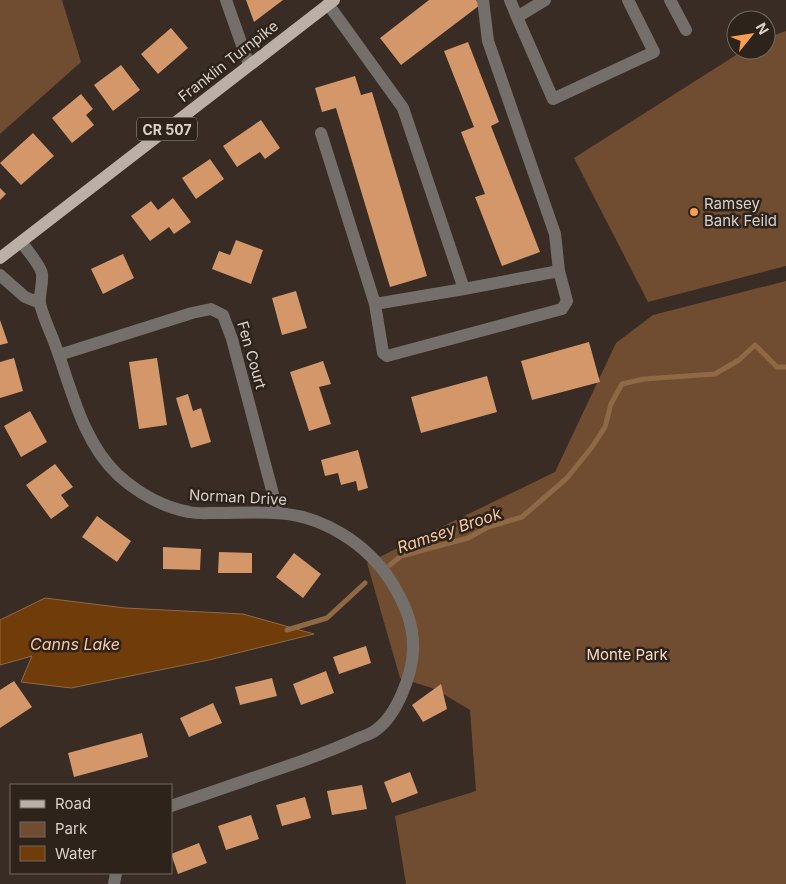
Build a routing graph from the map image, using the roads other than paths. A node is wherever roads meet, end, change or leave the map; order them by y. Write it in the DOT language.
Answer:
graph roads {
  1 [pos="226,0"];
  2 [pos="483,0"];
  3 [pos="510,0"];
  4 [pos="545,0"];
  5 [pos="628,0"];
  6 [pos="670,0"];
  7 [pos="331,2"];
  8 [pos="517,17"];
  9 [pos="686,30"];
  10 [pos="249,65"];
  11 [pos="321,132"];
  12 [pos="22,243"];
  13 [pos="0,258"];
  14 [pos="559,271"];
  15 [pos="0,275"];
  16 [pos="464,290"];
  17 [pos="40,303"];
  18 [pos="375,304"];
  19 [pos="59,355"];
  20 [pos="278,513"];
  21 [pos="172,806"];
  1 -- 10 [label="street"];
  2 -- 14 [label="street"];
  3 -- 8 [label="street"];
  4 -- 8 [label="street"];
  5 -- 8 [label="street"];
  6 -- 9 [label="street"];
  7 -- 10 [label="main road, Franklin Turnpike / CR 507"];
  7 -- 16 [label="street"];
  10 -- 12 [label="main road, Franklin Turnpike / CR 507"];
  11 -- 18 [label="street"];
  12 -- 13 [label="main road, Franklin Turnpike / CR 507"];
  12 -- 17 [label="street, Norman Drive"];
  14 -- 16 [label="street"];
  14 -- 18 [label="street"];
  15 -- 17 [label="street"];
  16 -- 18 [label="street"];
  17 -- 19 [label="street, Norman Drive"];
  19 -- 20 [label="street, Norman Drive"];
  19 -- 20 [label="street, Fen Court"];
  20 -- 21 [label="street, Norman Drive"];
}
